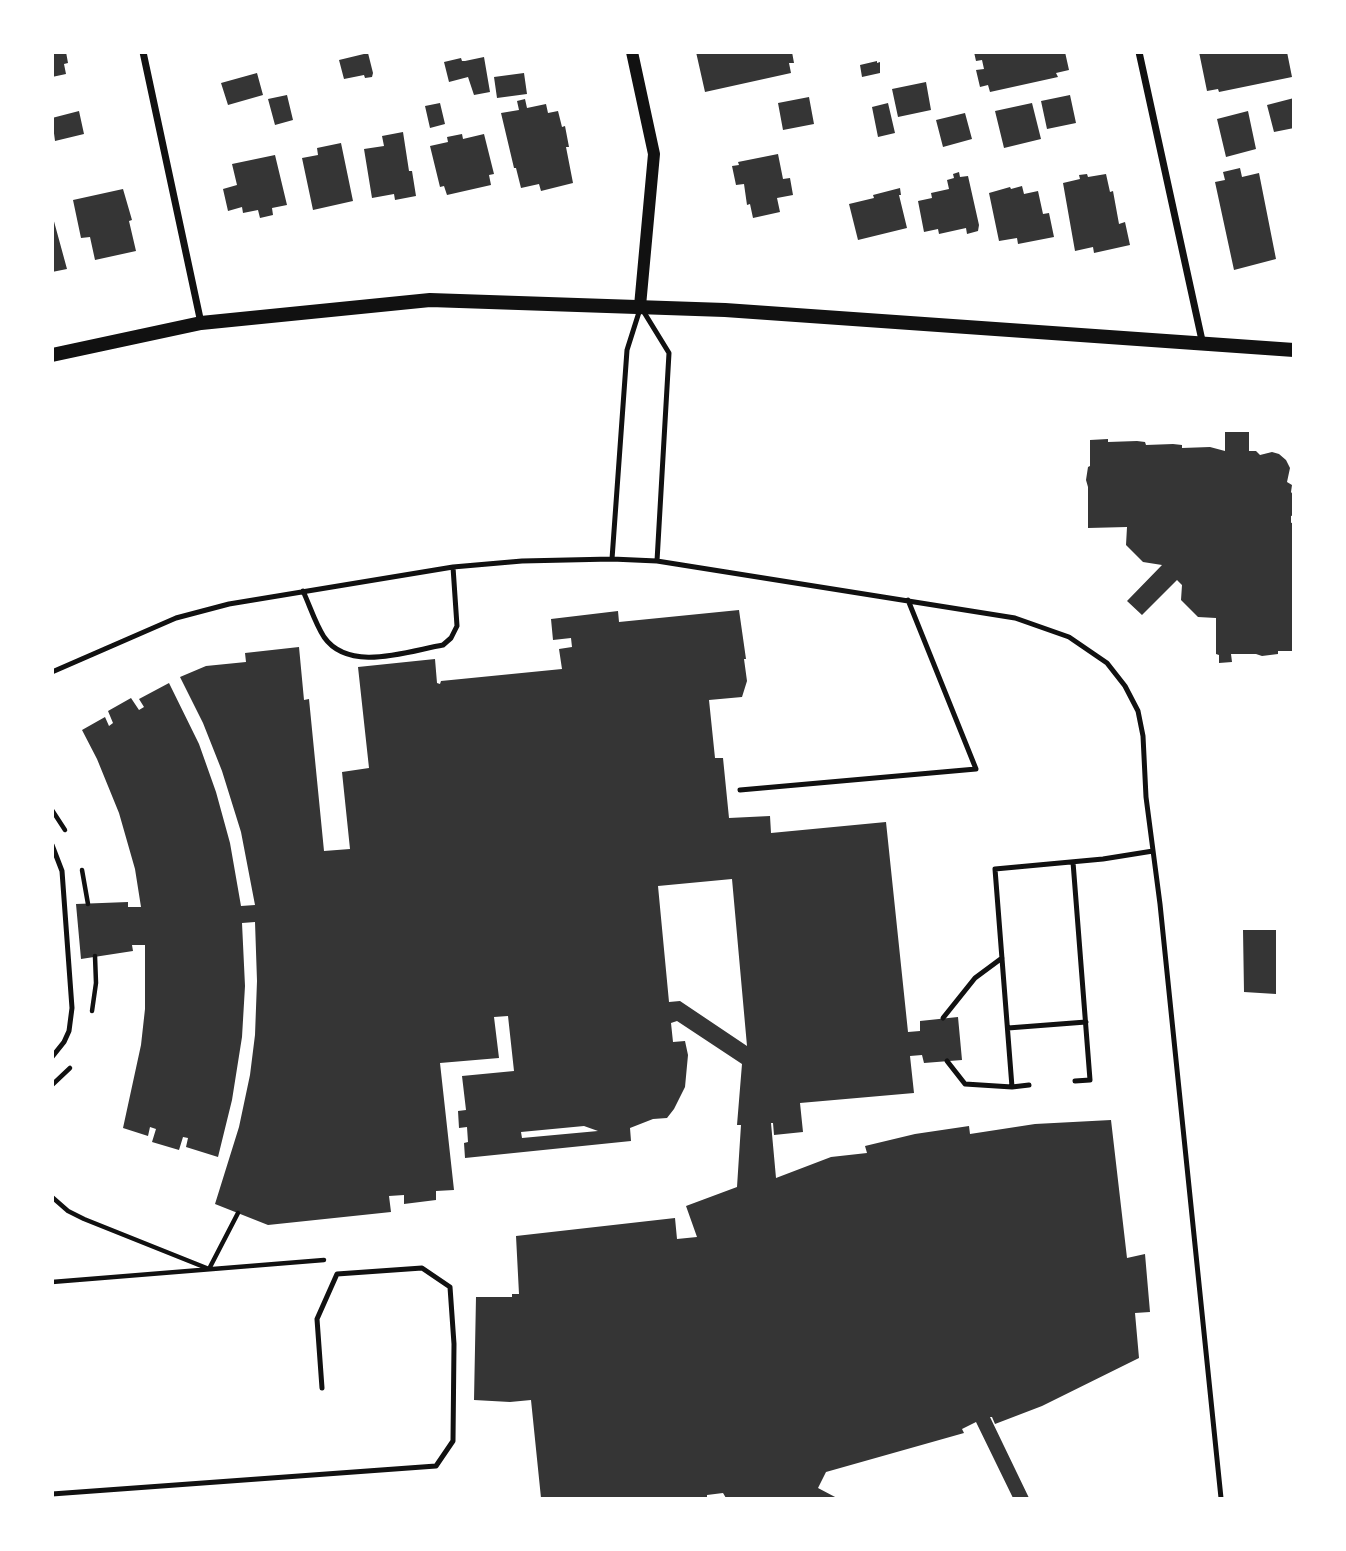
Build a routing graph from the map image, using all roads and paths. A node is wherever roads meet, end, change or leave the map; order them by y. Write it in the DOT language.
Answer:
graph roads {
  1 [pos="143,52"];
  2 [pos="632,52"];
  3 [pos="1139,52"];
  4 [pos="640,306"];
  5 [pos="201,323"];
  6 [pos="1203,345"];
  7 [pos="1293,350"];
  8 [pos="52,355"];
  9 [pos="612,559"];
  10 [pos="657,561"];
  11 [pos="453,567"];
  12 [pos="303,591"];
  13 [pos="908,600"];
  14 [pos="52,672"];
  15 [pos="740,790"];
  16 [pos="52,845"];
  17 [pos="1153,851"];
  18 [pos="1073,862"];
  19 [pos="1002,958"];
  20 [pos="943,1018"];
  21 [pos="1086,1022"];
  22 [pos="1008,1028"];
  23 [pos="52,1057"];
  24 [pos="947,1061"];
  25 [pos="1075,1081"];
  26 [pos="1029,1085"];
  27 [pos="1012,1087"];
  28 [pos="52,1197"];
  29 [pos="238,1213"];
  30 [pos="326,1260"];
  31 [pos="209,1269"];
  32 [pos="52,1282"];
  33 [pos="322,1388"];
  34 [pos="52,1494"];
  35 [pos="1221,1499"];
  1 -- 5 [label="street"];
  2 -- 4 [label="street"];
  3 -- 6 [label="street"];
  4 -- 5 [label="main road"];
  4 -- 6 [label="main road"];
  4 -- 9 [label="lane"];
  4 -- 10 [label="lane"];
  5 -- 8 [label="main road"];
  6 -- 7 [label="main road"];
  9 -- 10 [label="lane"];
  9 -- 11 [label="lane"];
  10 -- 13 [label="lane"];
  11 -- 12 [label="lane"];
  11 -- 12 [label="lane"];
  12 -- 14 [label="lane"];
  13 -- 15 [label="lane"];
  13 -- 17 [label="lane"];
  16 -- 23 [label="lane"];
  17 -- 18 [label="lane"];
  17 -- 35 [label="lane"];
  18 -- 19 [label="lane"];
  18 -- 21 [label="lane"];
  19 -- 20 [label="lane"];
  19 -- 22 [label="lane"];
  21 -- 22 [label="lane"];
  21 -- 25 [label="lane"];
  22 -- 27 [label="lane"];
  24 -- 27 [label="lane"];
  26 -- 27 [label="lane"];
  28 -- 31 [label="path"];
  29 -- 31 [label="path"];
  30 -- 31 [label="path"];
  31 -- 32 [label="path"];
  33 -- 34 [label="lane"];
}
